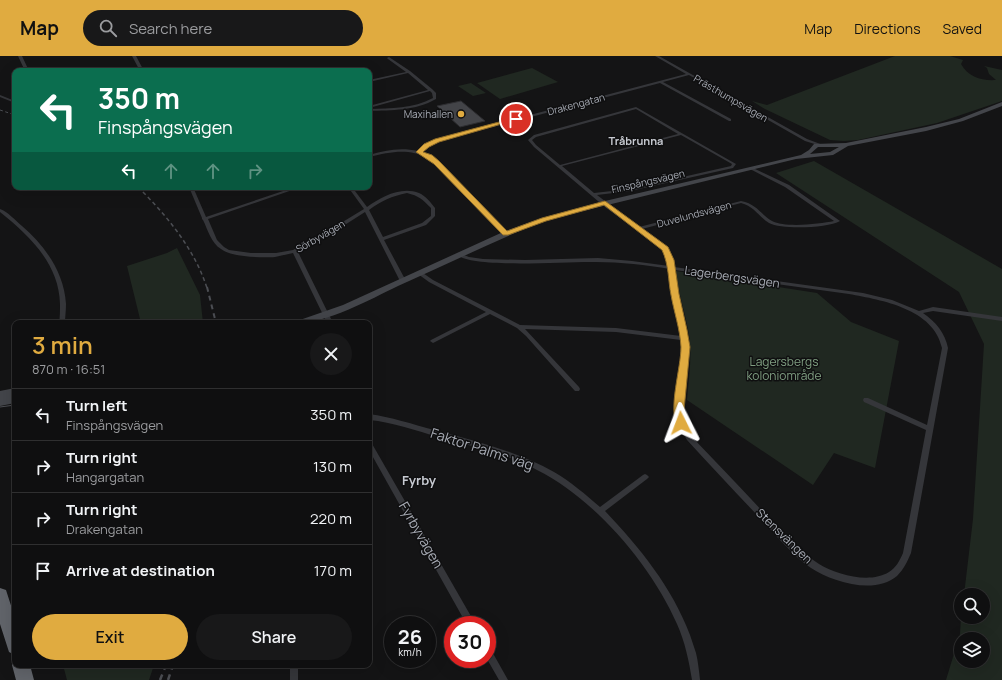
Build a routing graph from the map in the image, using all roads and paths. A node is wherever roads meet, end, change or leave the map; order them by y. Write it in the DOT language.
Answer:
graph roads {
  1 [pos="20,56"];
  2 [pos="134,56"];
  3 [pos="657,56"];
  4 [pos="389,58"];
  5 [pos="25,68"];
  6 [pos="140,68"];
  7 [pos="409,72"];
  8 [pos="689,74"];
  9 [pos="372,80"];
  10 [pos="661,82"];
  11 [pos="431,90"];
  12 [pos="0,96"];
  13 [pos="12,101"];
  14 [pos="1002,104"];
  15 [pos="372,108"];
  16 [pos="372,109"];
  17 [pos="730,120"];
  18 [pos="682,134"];
  19 [pos="806,140"];
  20 [pos="824,145"];
  21 [pos="846,145"];
  22 [pos="813,148"];
  23 [pos="419,152"];
  24 [pos="834,152"];
  25 [pos="823,154"];
  26 [pos="372,155"];
  27 [pos="802,156"];
  28 [pos="559,166"];
  29 [pos="751,168"];
  30 [pos="192,190"];
  31 [pos="290,190"];
  32 [pos="352,190"];
  33 [pos="595,194"];
  34 [pos="605,203"];
  35 [pos="366,209"];
  36 [pos="0,210"];
  37 [pos="204,219"];
  38 [pos="638,228"];
  39 [pos="506,234"];
  40 [pos="382,239"];
  41 [pos="295,251"];
  42 [pos="459,255"];
  43 [pos="671,268"];
  44 [pos="420,273"];
  45 [pos="403,281"];
  46 [pos="490,312"];
  47 [pos="918,313"];
  48 [pos="327,315"];
  49 [pos="1002,319"];
  50 [pos="62,320"];
  51 [pos="310,320"];
  52 [pos="317,320"];
  53 [pos="329,320"];
  54 [pos="519,327"];
  55 [pos="684,338"];
  56 [pos="433,341"];
  57 [pos="577,389"];
  58 [pos="12,393"];
  59 [pos="0,395"];
  60 [pos="12,400"];
  61 [pos="866,400"];
  62 [pos="0,402"];
  63 [pos="372,418"];
  64 [pos="930,429"];
  65 [pos="372,449"];
  66 [pos="645,477"];
  67 [pos="600,511"];
  68 [pos="0,596"];
  69 [pos="467,616"];
  70 [pos="12,636"];
  71 [pos="496,666"];
  72 [pos="22,668"];
  73 [pos="294,668"];
  74 [pos="25,680"];
  75 [pos="294,680"];
  76 [pos="504,680"];
  77 [pos="696,680"];
  1 -- 5 [label="street"];
  2 -- 6 [label="street"];
  3 -- 8 [label="street, Prästhumpsvägen"];
  4 -- 7 [label="street"];
  7 -- 9 [label="street"];
  7 -- 11 [label="street"];
  8 -- 10 [label="street, Drakengatan"];
  8 -- 19 [label="street, Prästhumpsvägen"];
  10 -- 17 [label="street"];
  10 -- 23 [label="street, Drakengatan"];
  11 -- 15 [label="street"];
  11 -- 16 [label="street"];
  12 -- 13 [label="street"];
  14 -- 21 [label="main road, Finspångsvägen"];
  18 -- 28 [label="street"];
  18 -- 28 [label="street, Stensvängen"];
  18 -- 33 [label="street"];
  19 -- 20 [label="street, Prästhumpsvägen"];
  19 -- 22 [label="street, Prästhumpsvägen"];
  20 -- 21 [label="main road, Finspångsvägen"];
  20 -- 22 [label="main road, Finspångsvägen"];
  20 -- 24 [label="main road"];
  21 -- 24 [label="main road, Finspångsvägen"];
  22 -- 25 [label="main road"];
  22 -- 27 [label="main road, Finspångsvägen"];
  23 -- 26 [label="street"];
  23 -- 39 [label="street"];
  24 -- 25 [label="main road, Finspångsvägen"];
  25 -- 27 [label="main road, Finspångsvägen"];
  27 -- 29 [label="main road, Finspångsvägen"];
  28 -- 33 [label="street, Stensvängen"];
  29 -- 34 [label="main road, Finspångsvägen"];
  29 -- 38 [label="street, Duvelundsvägen"];
  30 -- 37 [label="street, Sörbyvägen"];
  31 -- 37 [label="street"];
  32 -- 35 [label="street"];
  33 -- 34 [label="street, Stensvängen"];
  34 -- 38 [label="street, Stensvängen"];
  34 -- 39 [label="main road, Finspångsvägen"];
  35 -- 40 [label="street"];
  35 -- 40 [label="street, Sörbyvägen"];
  35 -- 41 [label="street, Sörbyvägen"];
  36 -- 50 [label="street"];
  37 -- 41 [label="street, Sörbyvägen"];
  38 -- 43 [label="street, Stensvängen"];
  39 -- 42 [label="main road, Finspångsvägen"];
  40 -- 45 [label="street"];
  41 -- 48 [label="street"];
  42 -- 43 [label="street, Lagerbergsvägen"];
  42 -- 44 [label="main road, Finspångsvägen"];
  43 -- 47 [label="street, Lagerbergsvägen"];
  43 -- 55 [label="street, Stensvängen"];
  44 -- 45 [label="main road, Finspångsvägen"];
  44 -- 46 [label="street"];
  45 -- 48 [label="main road, Finspångsvägen"];
  46 -- 54 [label="street"];
  46 -- 56 [label="street"];
  47 -- 49 [label="street"];
  47 -- 64 [label="street, Stensvängen"];
  48 -- 51 [label="main road, Finspångsvägen"];
  48 -- 52 [label="main road, Finspångsvägen"];
  48 -- 53 [label="street"];
  54 -- 55 [label="street"];
  54 -- 57 [label="street"];
  55 -- 64 [label="street, Stensvängen"];
  58 -- 59 [label="main road"];
  60 -- 62 [label="main road"];
  61 -- 64 [label="street"];
  63 -- 67 [label="street, Faktor Palms väg"];
  65 -- 69 [label="street, Fyrbyvägen"];
  66 -- 67 [label="street"];
  67 -- 77 [label="street, Faktor Palms väg"];
  68 -- 70 [label="highway"];
  71 -- 76 [label="street"];
  72 -- 74 [label="highway"];
  73 -- 75 [label="street"];
}
